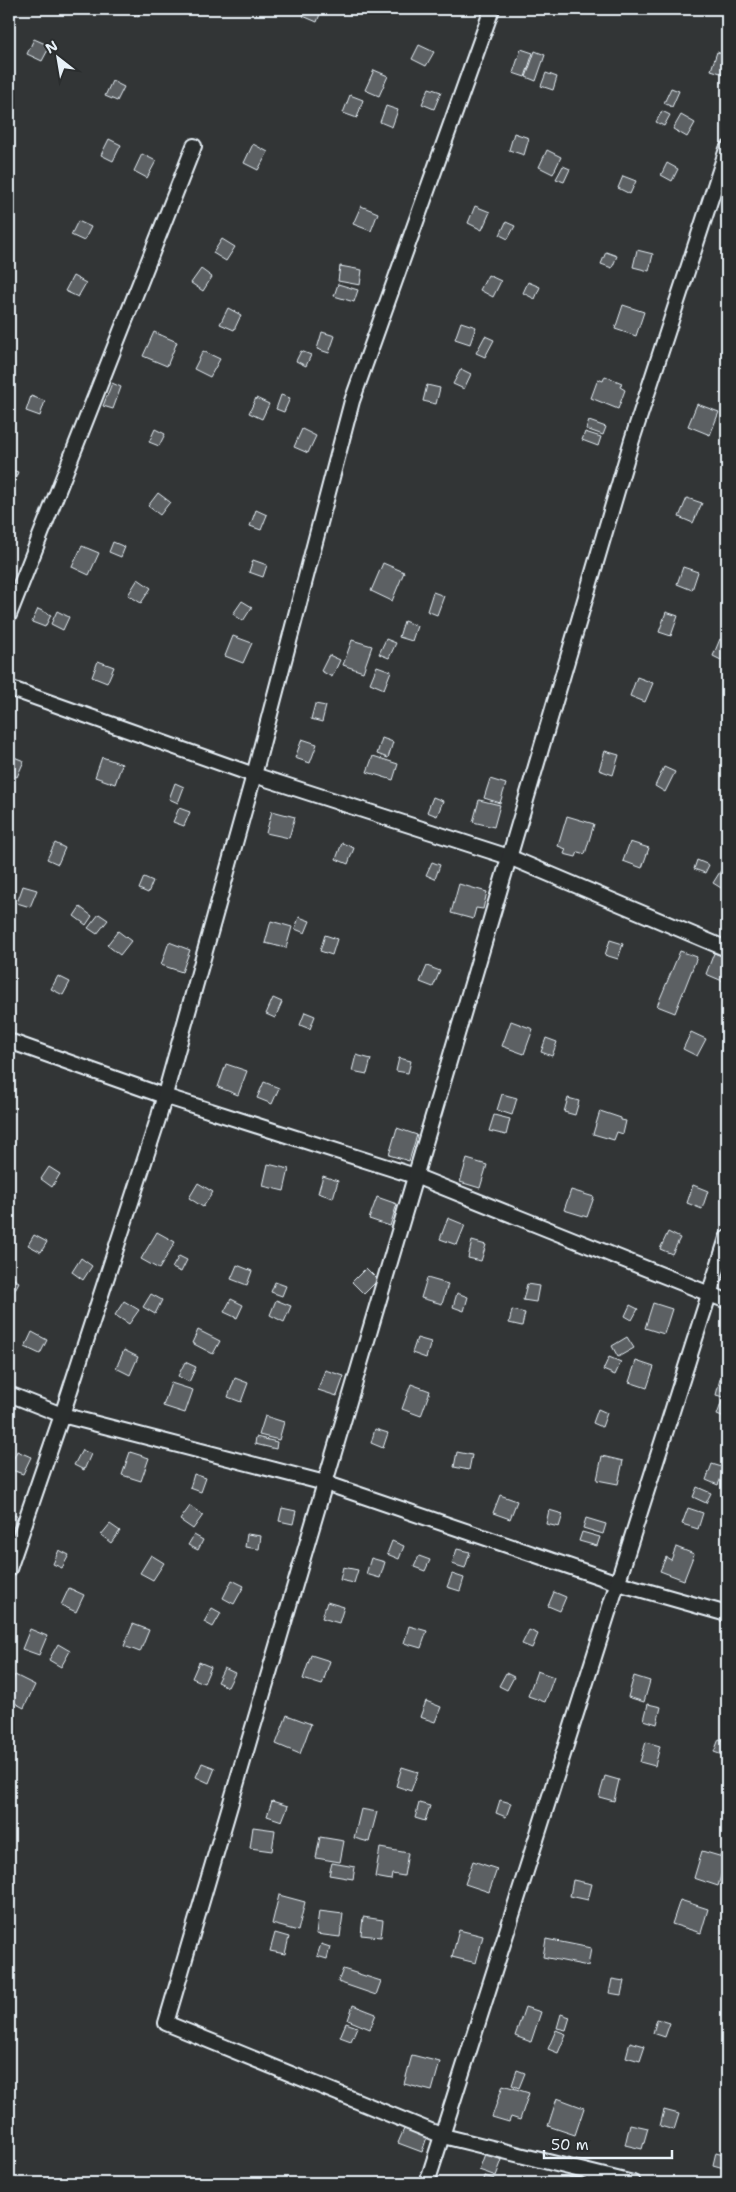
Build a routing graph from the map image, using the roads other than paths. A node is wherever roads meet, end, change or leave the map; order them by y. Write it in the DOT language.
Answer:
graph roads {
  1 [pos="492,9"];
  2 [pos="194,146"];
  3 [pos="727,149"];
  4 [pos="9,615"];
  5 [pos="9,688"];
  6 [pos="254,775"];
  7 [pos="509,857"];
  8 [pos="727,949"];
  9 [pos="9,1041"];
  10 [pos="164,1096"];
  11 [pos="415,1176"];
  12 [pos="727,1238"];
  13 [pos="709,1295"];
  14 [pos="727,1301"];
  15 [pos="9,1394"];
  16 [pos="62,1415"];
  17 [pos="325,1484"];
  18 [pos="9,1569"];
  19 [pos="618,1583"];
  20 [pos="727,1614"];
  21 [pos="443,2136"];
  22 [pos="427,2183"];
  23 [pos="633,2183"];
  1 -- 6 [label="street"];
  2 -- 4 [label="street"];
  3 -- 7 [label="street"];
  5 -- 6 [label="street"];
  6 -- 7 [label="street"];
  6 -- 10 [label="street"];
  7 -- 8 [label="street"];
  7 -- 11 [label="street"];
  9 -- 10 [label="street"];
  10 -- 11 [label="street"];
  10 -- 16 [label="street"];
  11 -- 13 [label="street"];
  11 -- 17 [label="street"];
  12 -- 13 [label="street"];
  13 -- 14 [label="street"];
  13 -- 19 [label="street"];
  15 -- 16 [label="street"];
  16 -- 17 [label="street"];
  16 -- 18 [label="street"];
  17 -- 19 [label="street"];
  17 -- 21 [label="street"];
  19 -- 20 [label="street"];
  19 -- 21 [label="street"];
  21 -- 22 [label="street"];
  21 -- 23 [label="street"];
}
